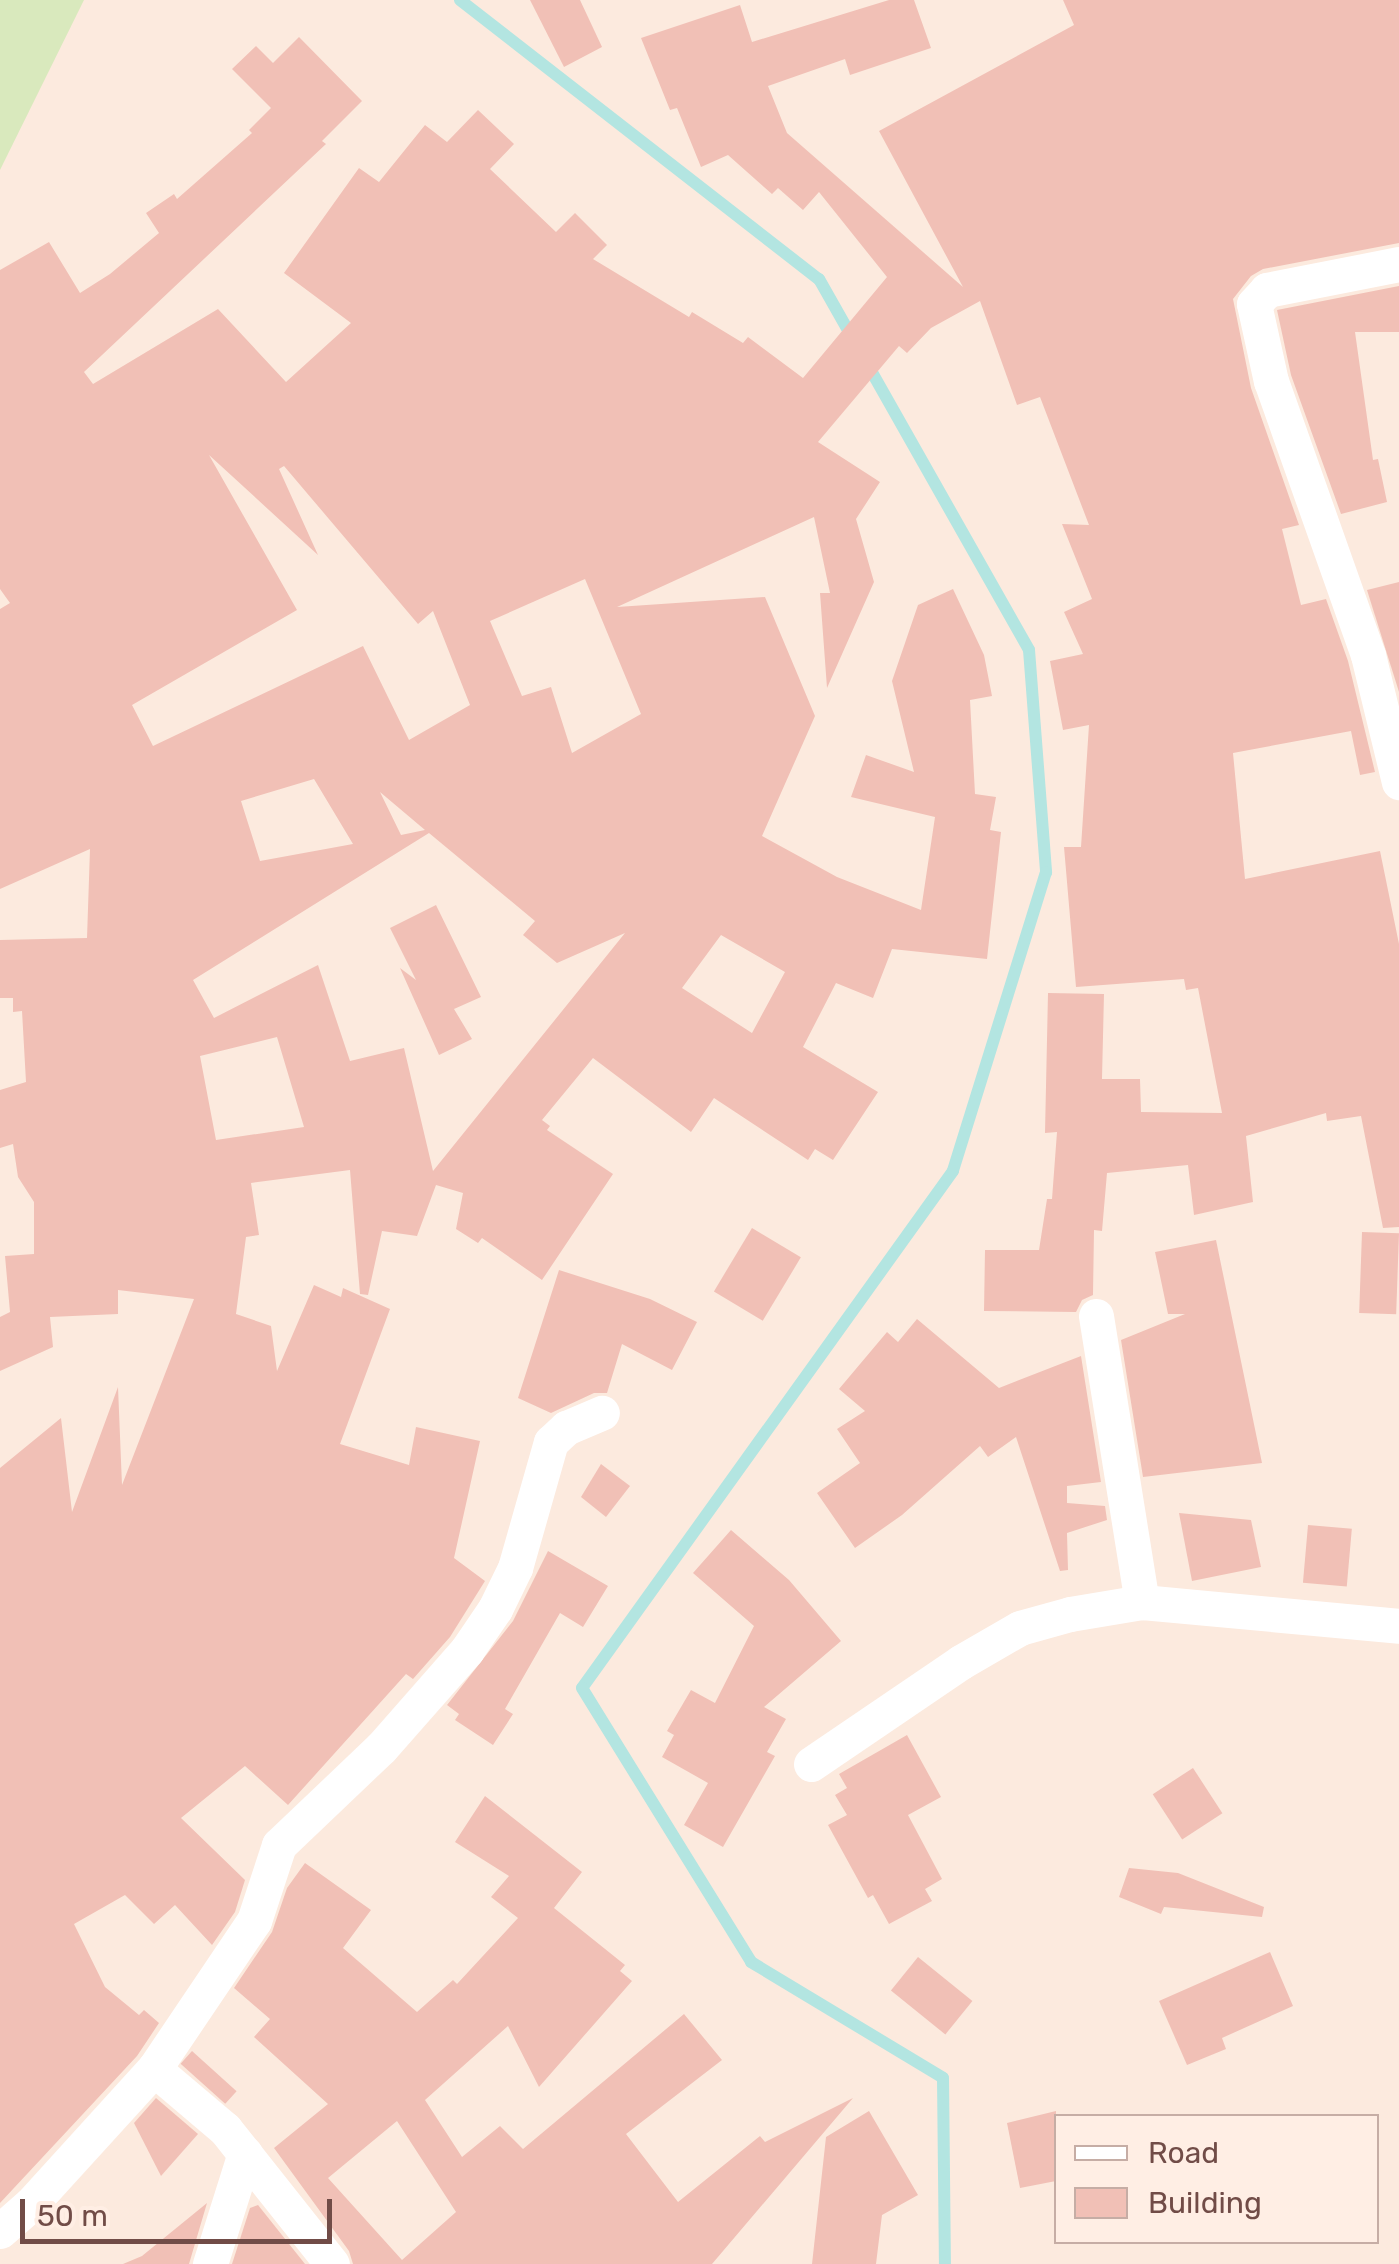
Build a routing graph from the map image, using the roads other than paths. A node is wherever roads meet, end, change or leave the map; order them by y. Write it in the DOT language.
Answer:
graph roads {
  1 [pos="1399,264"];
  2 [pos="1399,782"];
  3 [pos="1096,1316"];
  4 [pos="602,1413"];
  5 [pos="1142,1602"];
  6 [pos="1399,1626"];
  7 [pos="810,1764"];
  8 [pos="154,2070"];
  9 [pos="245,2153"];
  10 [pos="0,2230"];
  11 [pos="210,2264"];
  12 [pos="332,2264"];
  1 -- 2 [label="street"];
  3 -- 5 [label="street"];
  4 -- 8 [label="street"];
  5 -- 6 [label="street"];
  5 -- 7 [label="street"];
  8 -- 9 [label="street"];
  8 -- 10 [label="street"];
  9 -- 11 [label="street"];
  9 -- 12 [label="street"];
}
